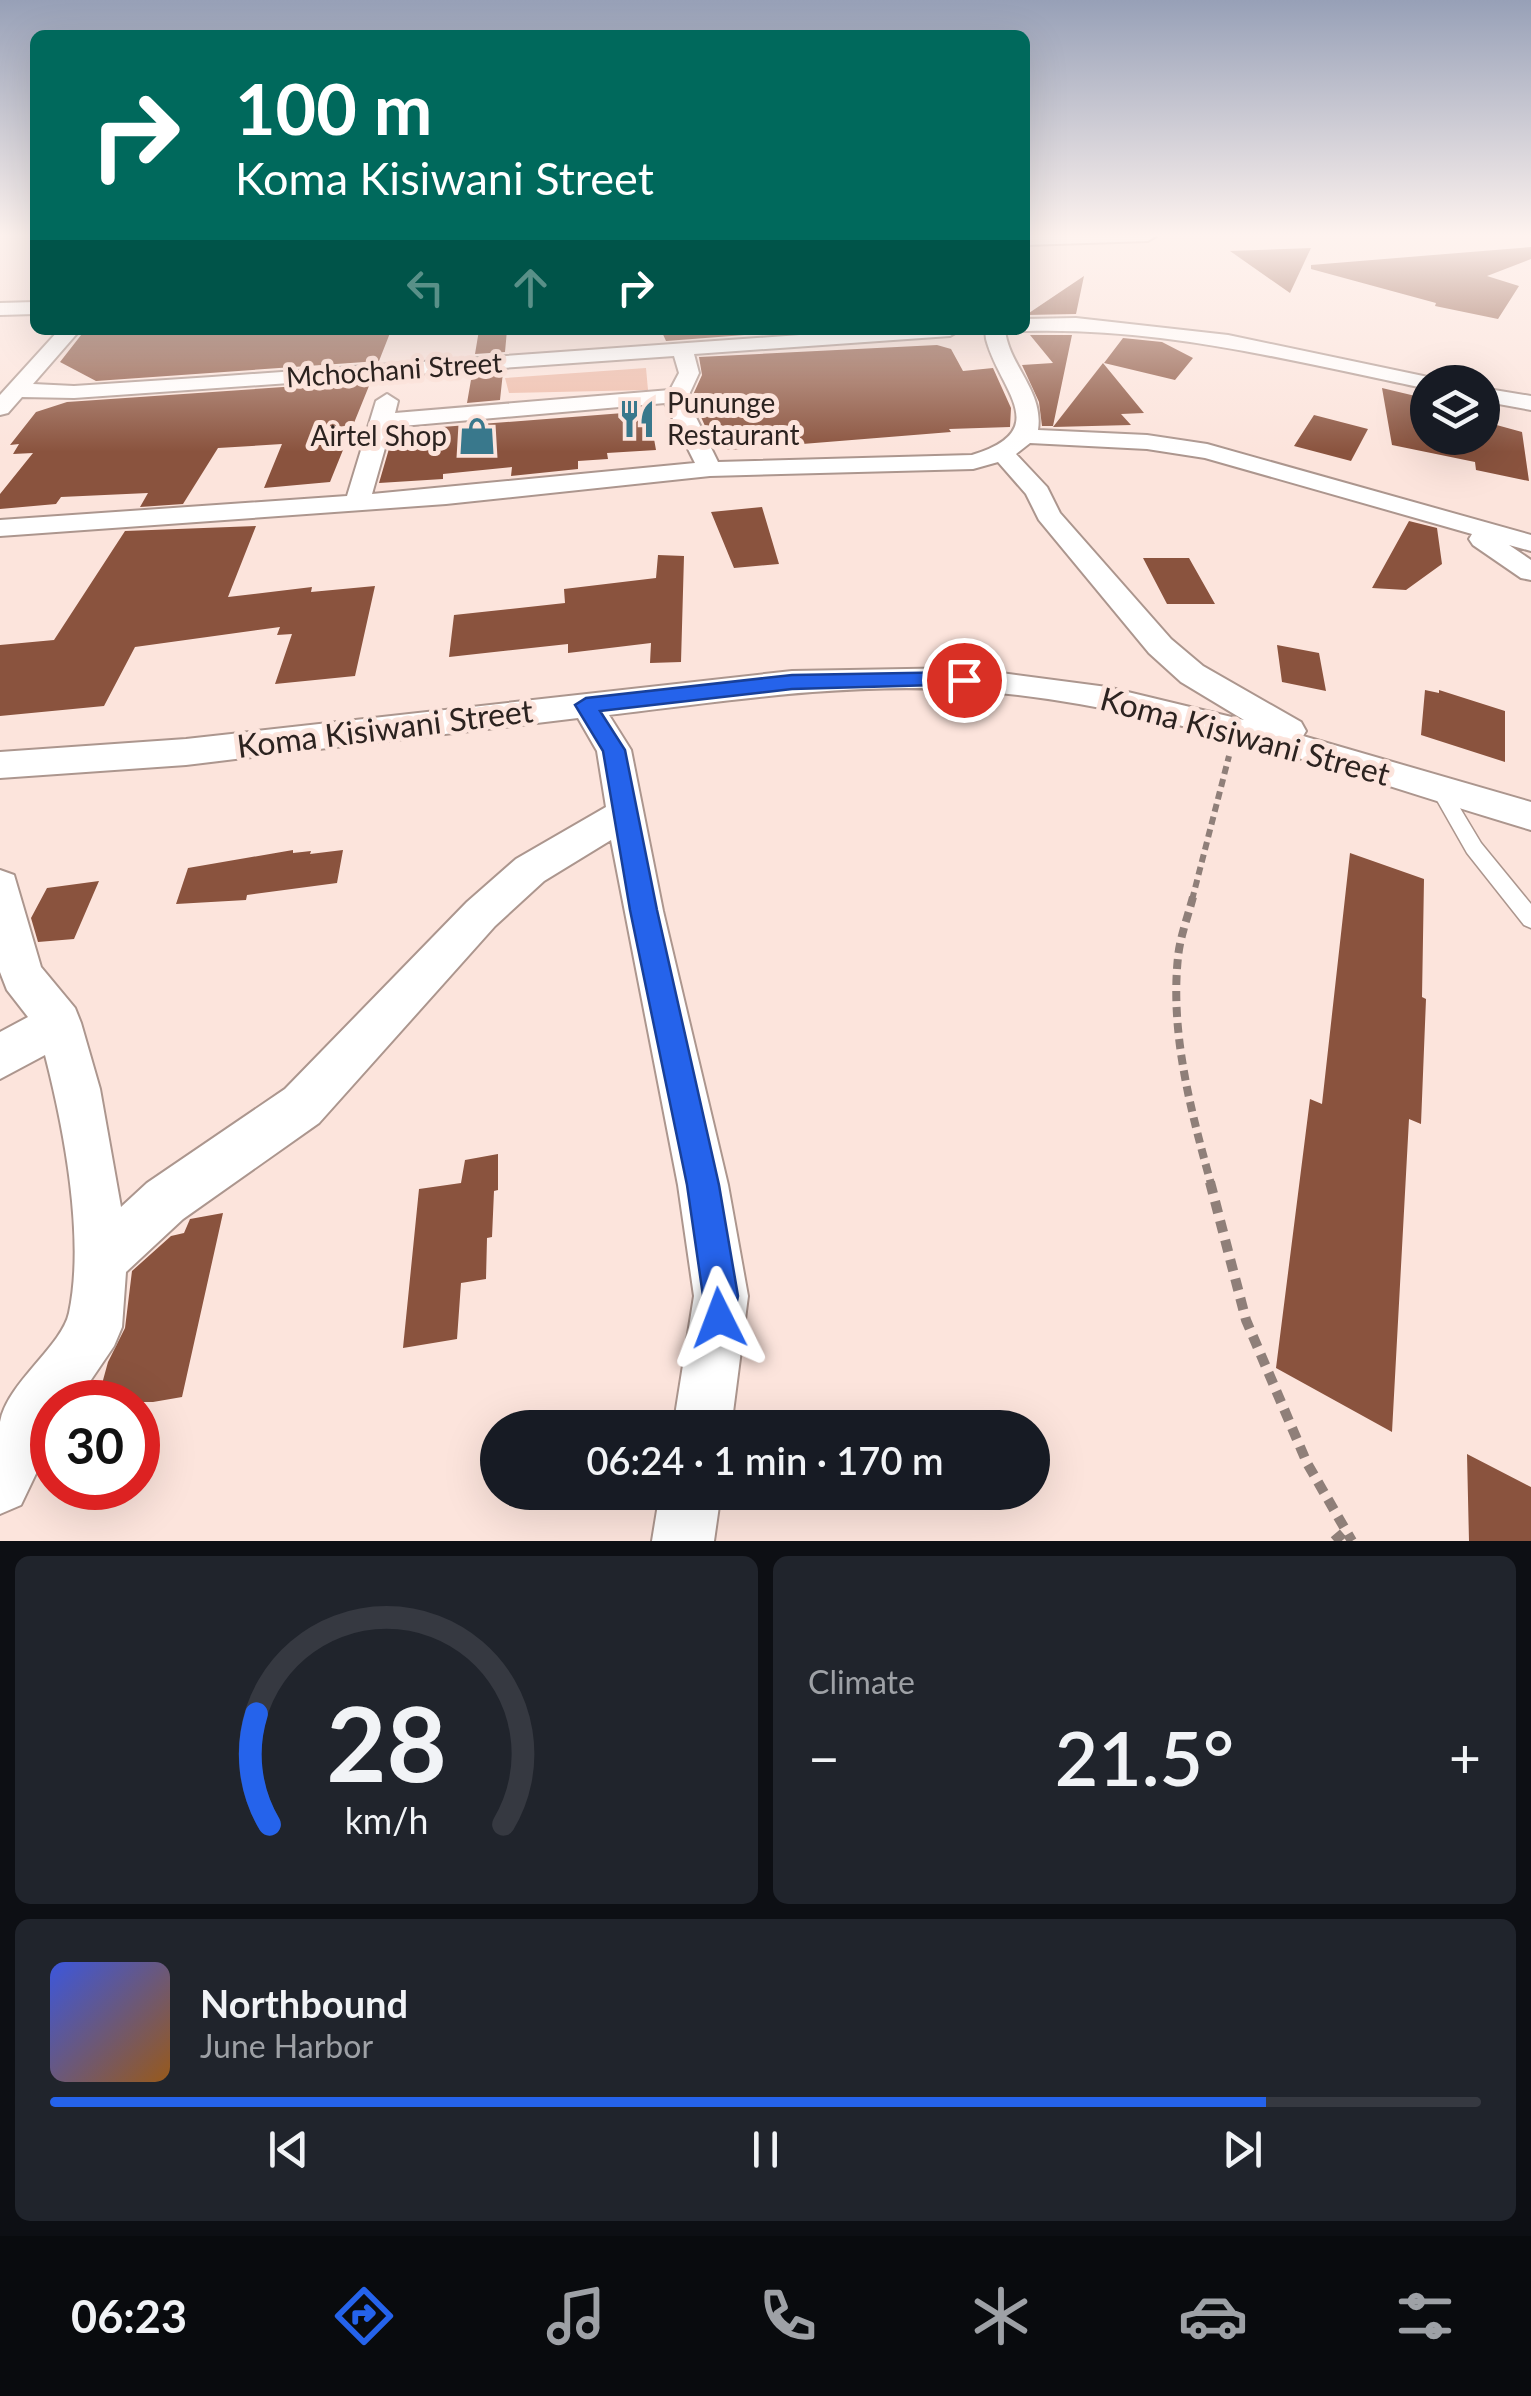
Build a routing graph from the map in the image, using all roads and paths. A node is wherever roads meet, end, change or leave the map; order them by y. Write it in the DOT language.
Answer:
graph roads {
  1 [pos="30,308"];
  2 [pos="0,309"];
  3 [pos="1030,325"];
  4 [pos="66,335"];
  5 [pos="883,335"];
  6 [pos="996,335"];
  7 [pos="683,350"];
  8 [pos="392,370"];
  9 [pos="1410,379"];
  10 [pos="17,390"];
  11 [pos="1500,397"];
  12 [pos="676,400"];
  13 [pos="1530,401"];
  14 [pos="0,408"];
  15 [pos="382,421"];
  16 [pos="1013,445"];
  17 [pos="710,469"];
  18 [pos="357,503"];
  19 [pos="1448,518"];
  20 [pos="0,528"];
  21 [pos="1531,543"];
  22 [pos="1531,572"];
  23 [pos="586,705"];
  24 [pos="1230,730"];
  25 [pos="1343,760"];
  26 [pos="0,765"];
  27 [pos="1439,788"];
  28 [pos="1528,812"];
  29 [pos="626,813"];
  30 [pos="0,887"];
  31 [pos="1531,919"];
  32 [pos="58,1024"];
  33 [pos="0,1057"];
  34 [pos="100,1260"];
  35 [pos="704,1410"];
  36 [pos="0,1484"];
  37 [pos="688,1510"];
  38 [pos="1350,1536"];
  39 [pos="683,1541"];
  40 [pos="1334,1541"];
  1 -- 2 [label="street"];
  3 -- 9 [label="street"];
  4 -- 10 [label="street"];
  5 -- 7 [label="street, Mchochani Street"];
  6 -- 16 [label="street"];
  7 -- 8 [label="street, Mchochani Street"];
  7 -- 12 [label="street"];
  8 -- 10 [label="street, Mchochani Street"];
  8 -- 15 [label="street"];
  10 -- 14 [label="street"];
  11 -- 13 [label="street"];
  12 -- 15 [label="street"];
  12 -- 17 [label="street"];
  15 -- 18 [label="street"];
  16 -- 17 [label="street"];
  16 -- 19 [label="street"];
  16 -- 25 [label="street"];
  17 -- 18 [label="street"];
  18 -- 20 [label="street"];
  19 -- 21 [label="street"];
  19 -- 22 [label="street"];
  23 -- 24 [label="street, Koma Kisiwani Street"];
  23 -- 26 [label="street, Koma Kisiwani Street"];
  23 -- 29 [label="street"];
  24 -- 25 [label="street, Koma Kisiwani Street"];
  24 -- 38 [label="path"];
  25 -- 27 [label="street, Koma Kisiwani Street"];
  27 -- 28 [label="street, Koma Kisiwani Street"];
  27 -- 31 [label="lane"];
  29 -- 34 [label="street"];
  29 -- 35 [label="street"];
  30 -- 32 [label="street"];
  32 -- 33 [label="street"];
  32 -- 34 [label="street"];
  34 -- 36 [label="street"];
  37 -- 39 [label="street"];
  38 -- 40 [label="path"];
}
